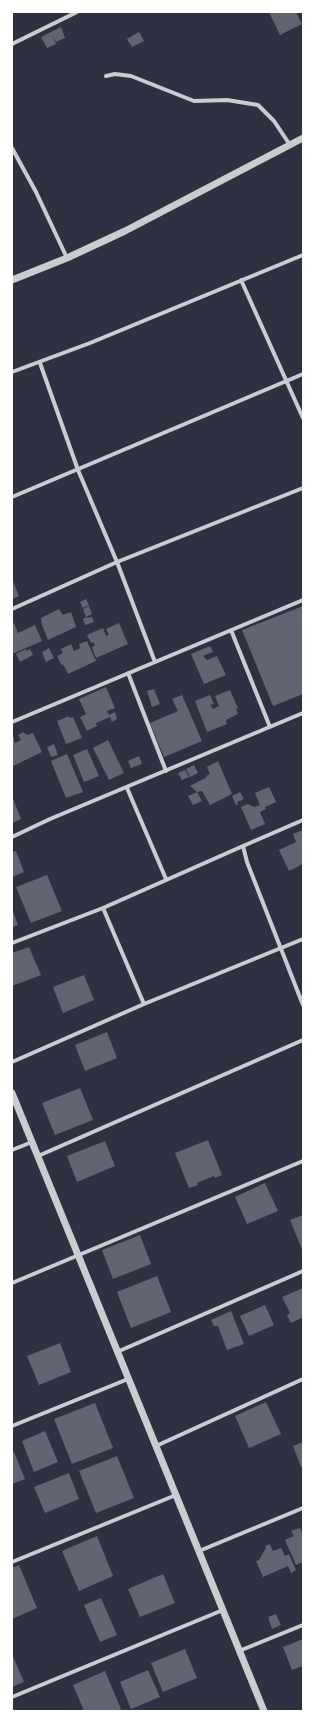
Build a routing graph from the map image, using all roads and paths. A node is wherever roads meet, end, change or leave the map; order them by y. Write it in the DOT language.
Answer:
graph roads {
  1 [pos="77,12"];
  2 [pos="12,44"];
  3 [pos="106,76"];
  4 [pos="303,138"];
  5 [pos="290,144"];
  6 [pos="12,148"];
  7 [pos="303,255"];
  8 [pos="67,258"];
  9 [pos="12,280"];
  10 [pos="241,280"];
  11 [pos="40,363"];
  12 [pos="12,372"];
  13 [pos="303,374"];
  14 [pos="287,380"];
  15 [pos="303,418"];
  16 [pos="78,470"];
  17 [pos="303,488"];
  18 [pos="12,497"];
  19 [pos="117,562"];
  20 [pos="303,600"];
  21 [pos="12,609"];
  22 [pos="231,630"];
  23 [pos="155,662"];
  24 [pos="128,673"];
  25 [pos="303,713"];
  26 [pos="12,722"];
  27 [pos="270,727"];
  28 [pos="166,771"];
  29 [pos="127,788"];
  30 [pos="303,820"];
  31 [pos="12,837"];
  32 [pos="243,846"];
  33 [pos="166,879"];
  34 [pos="103,908"];
  35 [pos="303,939"];
  36 [pos="12,943"];
  37 [pos="282,948"];
  38 [pos="144,1004"];
  39 [pos="303,1005"];
  40 [pos="303,1040"];
  41 [pos="12,1062"];
  42 [pos="12,1093"];
  43 [pos="32,1142"];
  44 [pos="12,1150"];
  45 [pos="38,1156"];
  46 [pos="303,1161"];
  47 [pos="78,1256"];
  48 [pos="303,1271"];
  49 [pos="12,1283"];
  50 [pos="117,1352"];
  51 [pos="128,1379"];
  52 [pos="303,1379"];
  53 [pos="12,1426"];
  54 [pos="156,1446"];
  55 [pos="176,1495"];
  56 [pos="303,1508"];
  57 [pos="199,1551"];
  58 [pos="12,1562"];
  59 [pos="223,1610"];
  60 [pos="303,1625"];
  61 [pos="239,1651"];
  62 [pos="12,1697"];
  63 [pos="264,1711"];
  1 -- 2 [label="street"];
  3 -- 5 [label="street"];
  4 -- 5 [label="street"];
  5 -- 8 [label="street"];
  6 -- 8 [label="street"];
  7 -- 10 [label="street"];
  8 -- 9 [label="street"];
  10 -- 11 [label="street"];
  10 -- 14 [label="street"];
  11 -- 12 [label="street"];
  11 -- 16 [label="street"];
  13 -- 14 [label="street"];
  14 -- 15 [label="street"];
  14 -- 16 [label="street"];
  16 -- 18 [label="street"];
  16 -- 19 [label="street"];
  17 -- 19 [label="street"];
  19 -- 21 [label="street"];
  19 -- 23 [label="street"];
  20 -- 22 [label="street"];
  22 -- 23 [label="street"];
  22 -- 27 [label="street"];
  23 -- 24 [label="street"];
  24 -- 26 [label="street"];
  24 -- 28 [label="street"];
  25 -- 27 [label="street"];
  27 -- 28 [label="street"];
  28 -- 29 [label="street"];
  29 -- 31 [label="street"];
  29 -- 33 [label="street"];
  30 -- 32 [label="street"];
  32 -- 33 [label="street"];
  32 -- 37 [label="street"];
  33 -- 34 [label="street"];
  34 -- 36 [label="street"];
  34 -- 38 [label="street"];
  35 -- 37 [label="street"];
  37 -- 38 [label="street"];
  37 -- 39 [label="street"];
  38 -- 41 [label="street"];
  40 -- 45 [label="street"];
  42 -- 43 [label="street"];
  43 -- 44 [label="street"];
  43 -- 45 [label="street"];
  45 -- 47 [label="street"];
  46 -- 47 [label="street"];
  47 -- 49 [label="street"];
  47 -- 50 [label="street"];
  48 -- 50 [label="street"];
  50 -- 51 [label="street"];
  51 -- 53 [label="street"];
  51 -- 54 [label="street"];
  52 -- 54 [label="street"];
  54 -- 55 [label="street"];
  55 -- 57 [label="street"];
  55 -- 58 [label="street"];
  56 -- 57 [label="street"];
  57 -- 59 [label="street"];
  59 -- 61 [label="street"];
  59 -- 62 [label="street"];
  60 -- 61 [label="street"];
  61 -- 63 [label="street"];
}
